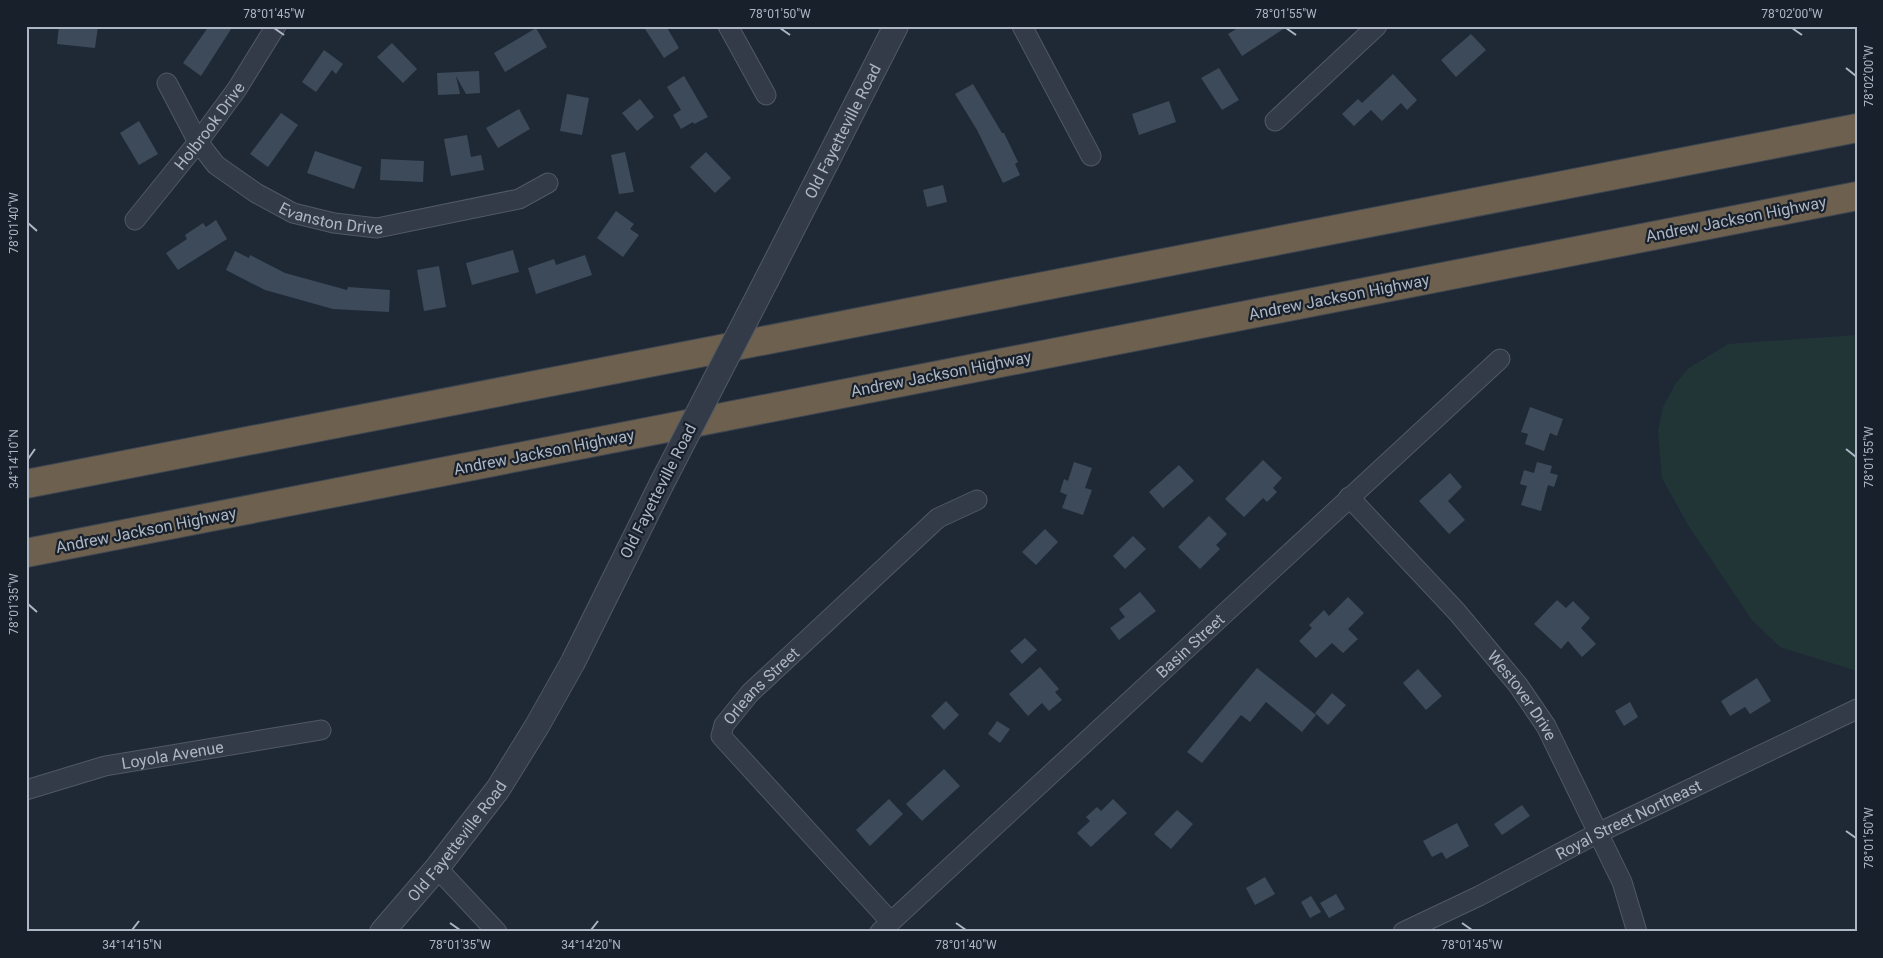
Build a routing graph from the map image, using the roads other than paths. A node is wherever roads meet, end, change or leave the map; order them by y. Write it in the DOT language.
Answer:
graph roads {
  1 [pos="276,26"];
  2 [pos="728,26"];
  3 [pos="896,26"];
  4 [pos="1022,26"];
  5 [pos="1377,26"];
  6 [pos="167,83"];
  7 [pos="766,95"];
  8 [pos="1275,121"];
  9 [pos="1857,128"];
  10 [pos="198,142"];
  11 [pos="1091,156"];
  12 [pos="548,183"];
  13 [pos="1857,196"];
  14 [pos="135,220"];
  15 [pos="1500,359"];
  16 [pos="26,484"];
  17 [pos="1349,497"];
  18 [pos="977,500"];
  19 [pos="26,553"];
  20 [pos="1857,709"];
  21 [pos="321,730"];
  22 [pos="26,790"];
  23 [pos="1598,833"];
  24 [pos="437,868"];
  25 [pos="885,927"];
  26 [pos="382,932"];
  27 [pos="497,932"];
  28 [pos="1403,932"];
  29 [pos="1637,932"];
  1 -- 10 [label="street, Holbrook Drive"];
  2 -- 7 [label="street"];
  3 -- 24 [label="street, Old Fayetteville Road, bridge"];
  4 -- 11 [label="street"];
  5 -- 8 [label="street"];
  6 -- 10 [label="street, Evanston Drive"];
  9 -- 16 [label="highway"];
  10 -- 12 [label="street, Evanston Drive"];
  10 -- 14 [label="street, Holbrook Drive"];
  13 -- 19 [label="highway, Andrew Jackson Highway"];
  15 -- 17 [label="street, Basin Street"];
  17 -- 23 [label="street, Westover Drive"];
  17 -- 25 [label="street, Basin Street"];
  18 -- 25 [label="street, Orleans Street"];
  20 -- 23 [label="street, Royal Street Northeast"];
  21 -- 22 [label="street, Loyola Avenue"];
  23 -- 28 [label="street, Royal Street Northeast"];
  23 -- 29 [label="street, Westover Drive"];
  24 -- 26 [label="street, Old Fayetteville Road"];
  24 -- 27 [label="street"];
}
